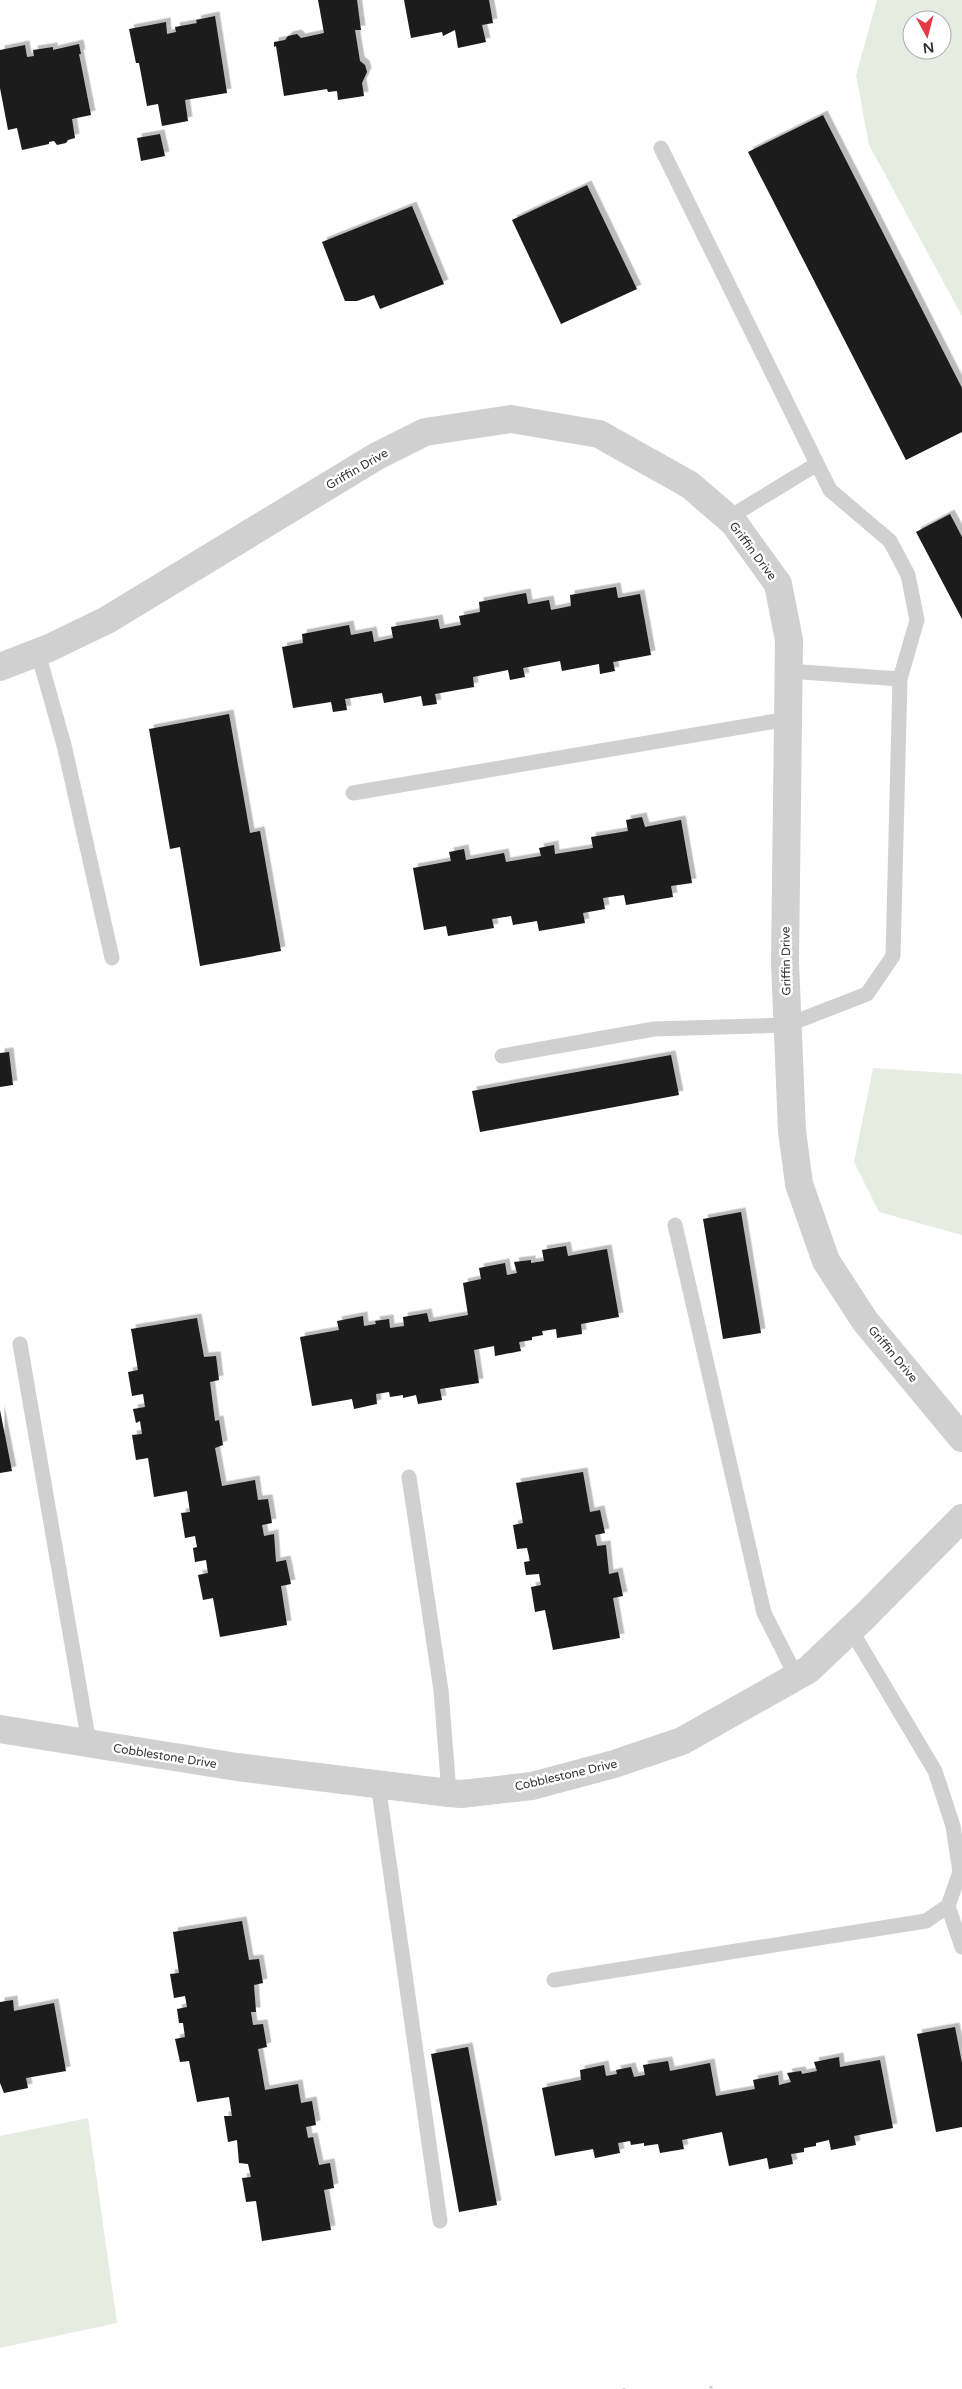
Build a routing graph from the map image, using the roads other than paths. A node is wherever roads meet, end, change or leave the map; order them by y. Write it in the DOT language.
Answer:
graph roads {
  1 [pos="660,148"];
  2 [pos="817,464"];
  3 [pos="728,518"];
  4 [pos="38,653"];
  5 [pos="0,667"];
  6 [pos="788,671"];
  7 [pos="900,679"];
  8 [pos="788,719"];
  9 [pos="353,793"];
  10 [pos="112,958"];
  11 [pos="787,1025"];
  12 [pos="502,1056"];
  13 [pos="675,1225"];
  14 [pos="20,1344"];
  15 [pos="962,1438"];
  16 [pos="409,1476"];
  17 [pos="962,1518"];
  18 [pos="851,1630"];
  19 [pos="796,1676"];
  20 [pos="0,1729"];
  21 [pos="89,1743"];
  22 [pos="378,1784"];
  23 [pos="449,1793"];
  24 [pos="948,1906"];
  25 [pos="962,1947"];
  26 [pos="554,1980"];
  27 [pos="440,2221"];
  1 -- 2 [label="lane"];
  2 -- 3 [label="lane"];
  2 -- 7 [label="lane"];
  3 -- 4 [label="street, Griffin Drive"];
  3 -- 6 [label="street, Griffin Drive"];
  4 -- 5 [label="street, Griffin Drive"];
  4 -- 10 [label="lane"];
  6 -- 7 [label="lane"];
  6 -- 8 [label="street, Griffin Drive"];
  7 -- 11 [label="lane"];
  8 -- 9 [label="lane"];
  8 -- 11 [label="street, Griffin Drive"];
  11 -- 12 [label="lane"];
  11 -- 15 [label="street, Griffin Drive"];
  13 -- 19 [label="lane"];
  14 -- 21 [label="lane"];
  16 -- 23 [label="lane"];
  17 -- 18 [label="street, Cobblestone Drive"];
  18 -- 19 [label="street, Cobblestone Drive"];
  18 -- 24 [label="lane"];
  19 -- 23 [label="street, Cobblestone Drive"];
  20 -- 21 [label="street, Cobblestone Drive"];
  21 -- 22 [label="street, Cobblestone Drive"];
  22 -- 23 [label="street, Cobblestone Drive"];
  22 -- 27 [label="lane"];
  24 -- 25 [label="lane"];
  24 -- 26 [label="lane"];
}
